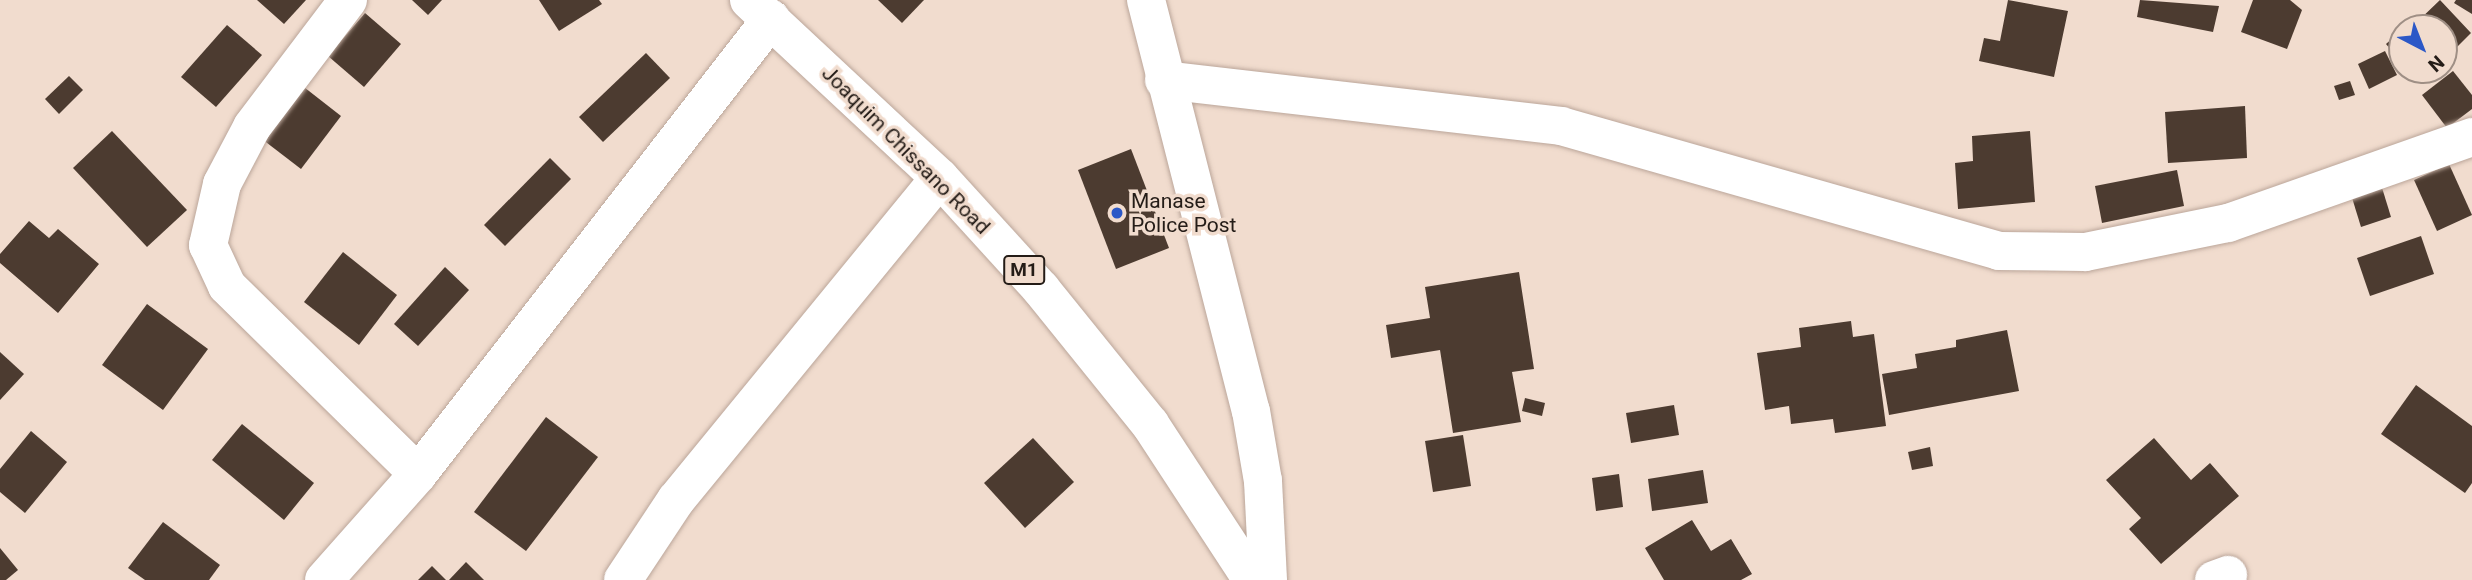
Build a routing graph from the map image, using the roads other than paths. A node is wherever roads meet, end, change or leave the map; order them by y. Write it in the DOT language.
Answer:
graph roads {
  1 [pos="348,0"];
  2 [pos="1146,0"];
  3 [pos="760,9"];
  4 [pos="1164,80"];
  5 [pos="2472,137"];
  6 [pos="940,178"];
  7 [pos="418,474"];
  8 [pos="324,580"];
  9 [pos="623,580"];
  10 [pos="1252,580"];
  11 [pos="1268,580"];
  1 -- 7 [label="main road"];
  2 -- 4 [label="main road"];
  3 -- 6 [label="main road, Joaquim Chissano Road / M1"];
  3 -- 7 [label="main road"];
  4 -- 5 [label="main road"];
  4 -- 11 [label="main road"];
  6 -- 9 [label="main road"];
  6 -- 10 [label="main road, Joaquim Chissano Road / M1"];
  7 -- 8 [label="main road"];
}
